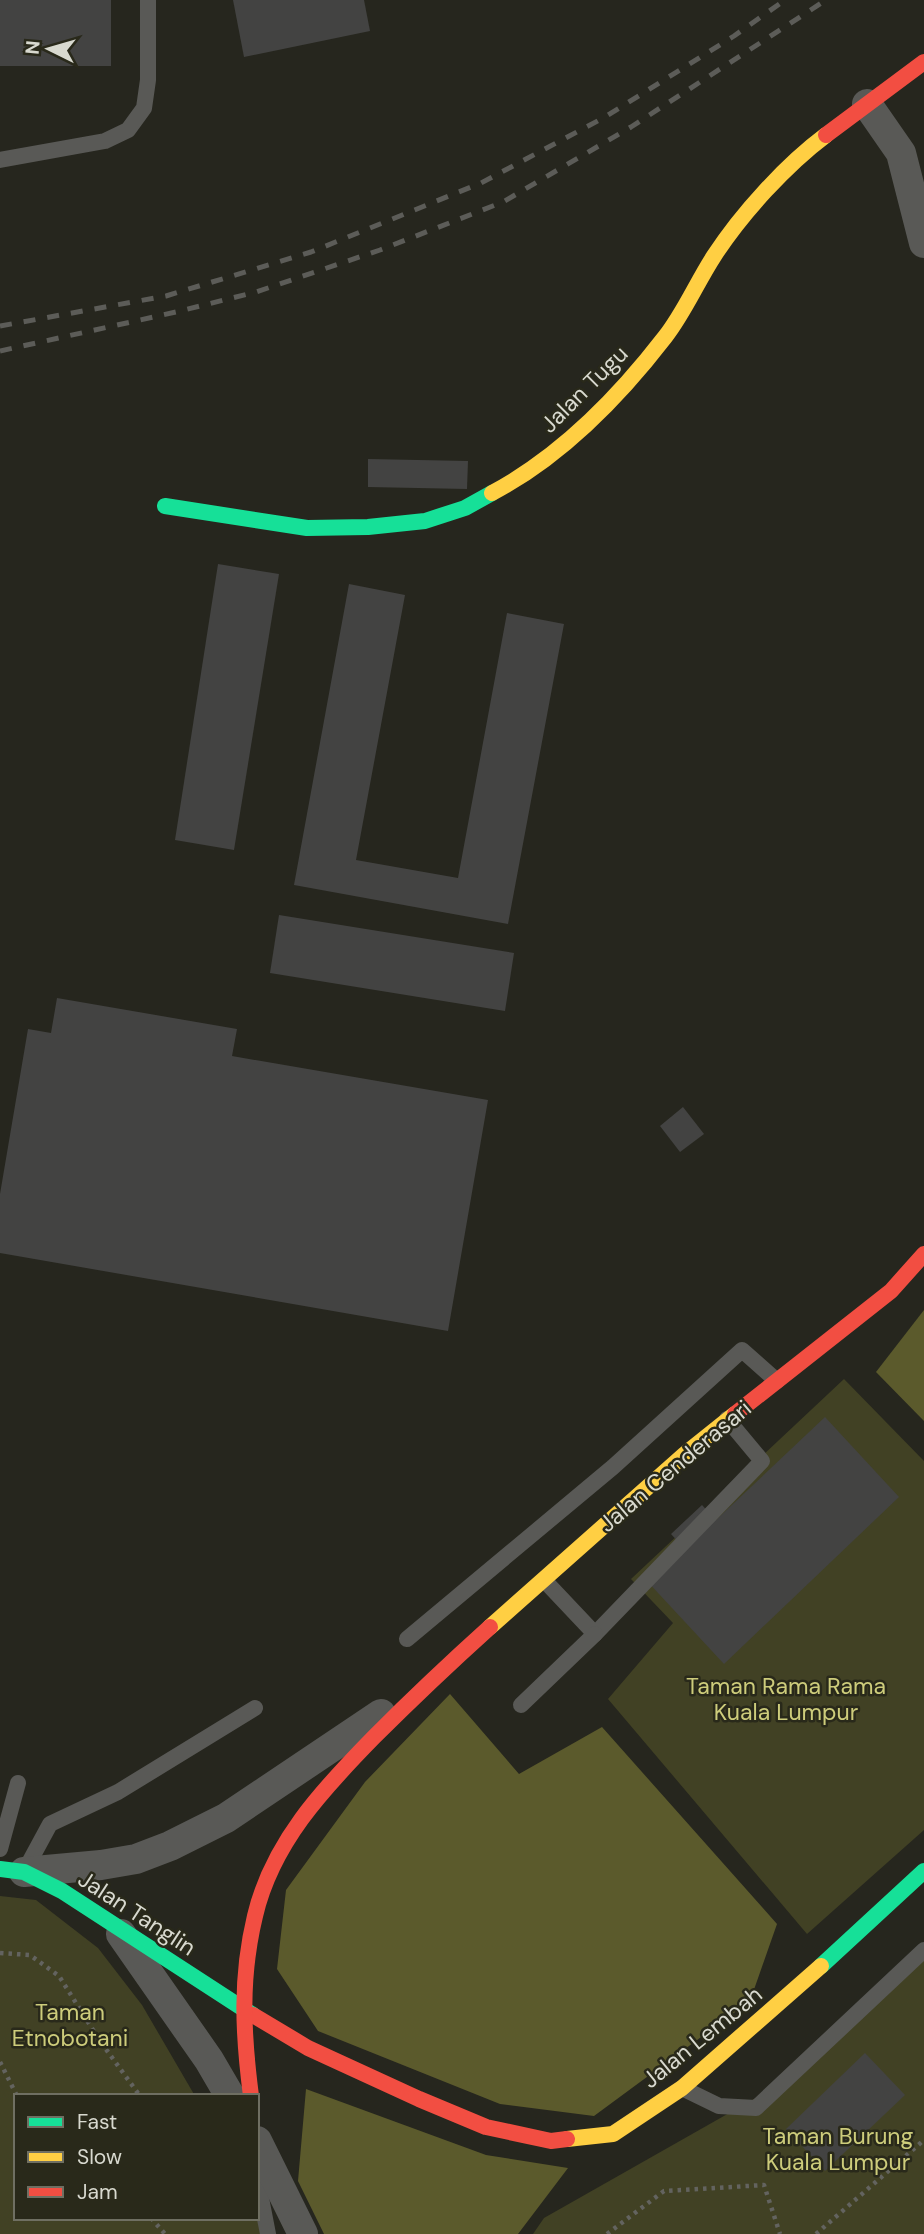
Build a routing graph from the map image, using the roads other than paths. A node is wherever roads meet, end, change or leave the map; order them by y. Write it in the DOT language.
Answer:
graph roads {
  1 [pos="148,0"];
  2 [pos="924,62"];
  3 [pos="867,104"];
  4 [pos="0,160"];
  5 [pos="924,243"];
  6 [pos="165,506"];
  7 [pos="924,1254"];
  8 [pos="777,1381"];
  9 [pos="727,1419"];
  10 [pos="625,1481"];
  11 [pos="544,1580"];
  12 [pos="595,1634"];
  13 [pos="407,1639"];
  14 [pos="428,1683"];
  15 [pos="521,1705"];
  16 [pos="255,1708"];
  17 [pos="18,1783"];
  18 [pos="0,1849"];
  19 [pos="12,1870"];
  20 [pos="924,1871"];
  21 [pos="116,1926"];
  22 [pos="924,1950"];
  23 [pos="243,2009"];
  24 [pos="682,2088"];
  25 [pos="229,2094"];
  26 [pos="251,2094"];
  27 [pos="259,2145"];
  28 [pos="259,2178"];
  29 [pos="268,2234"];
  30 [pos="303,2234"];
  1 -- 4 [label="lane"];
  2 -- 3 [label="street, Jalan Tugu"];
  3 -- 5 [label="street"];
  3 -- 6 [label="street, Jalan Tugu"];
  7 -- 8 [label="street, Jalan Cenderasari"];
  8 -- 9 [label="street, Jalan Cenderasari"];
  8 -- 10 [label="lane"];
  9 -- 10 [label="street, Jalan Cenderasari"];
  9 -- 12 [label="lane"];
  10 -- 11 [label="street, Jalan Cenderasari"];
  10 -- 13 [label="lane"];
  11 -- 12 [label="lane"];
  11 -- 14 [label="street, Jalan Cenderasari"];
  12 -- 15 [label="lane"];
  14 -- 19 [label="street, Jalan Cenderasari"];
  14 -- 23 [label="street, Jalan Cenderasari"];
  16 -- 19 [label="lane"];
  17 -- 18 [label="lane"];
  19 -- 21 [label="street, Jalan Tanglin"];
  20 -- 24 [label="street, Jalan Lembah"];
  21 -- 23 [label="street, Jalan Tanglin"];
  21 -- 25 [label="street"];
  22 -- 24 [label="lane"];
  23 -- 24 [label="street, Jalan Lembah"];
  23 -- 26 [label="street, Jalan Cenderasari"];
  27 -- 30 [label="street"];
  28 -- 29 [label="lane"];
}
